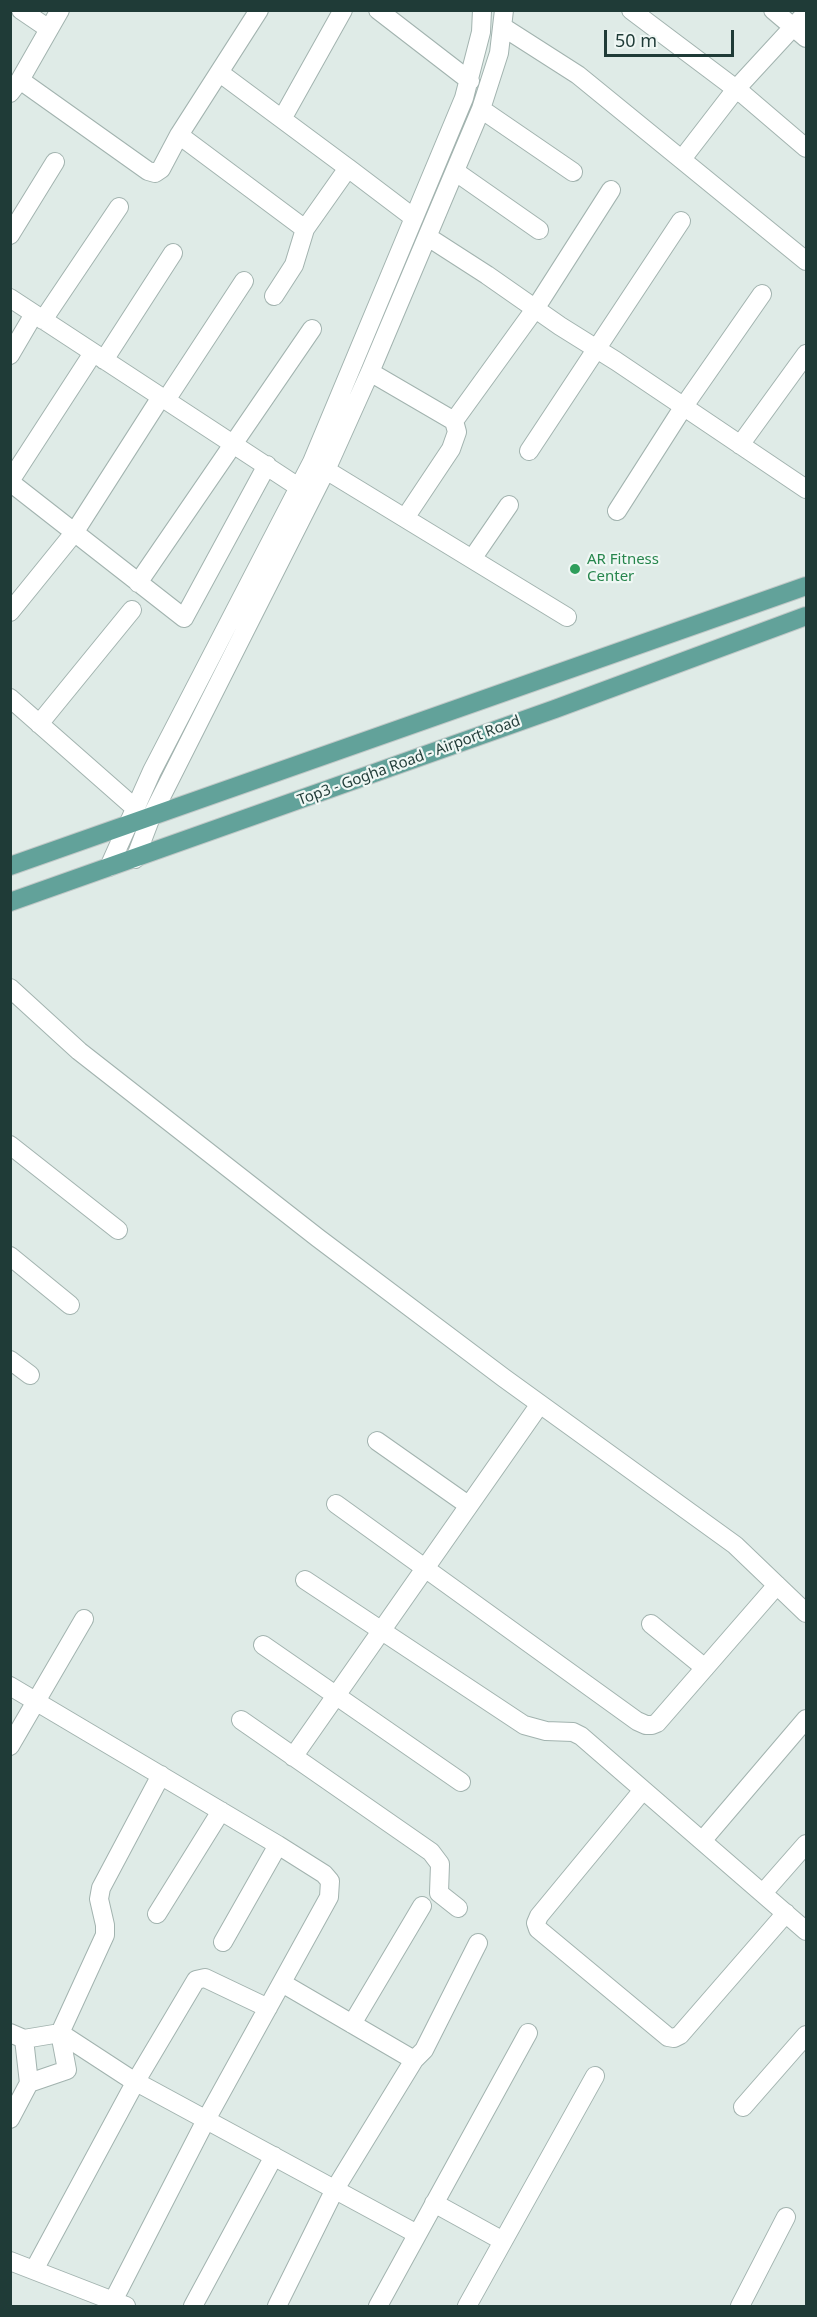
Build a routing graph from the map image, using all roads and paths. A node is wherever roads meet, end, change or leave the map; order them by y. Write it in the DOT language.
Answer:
graph roads {
  1 [pos="21,10"];
  2 [pos="60,10"];
  3 [pos="259,10"];
  4 [pos="343,10"];
  5 [pos="378,10"];
  6 [pos="482,10"];
  7 [pos="631,10"];
  8 [pos="773,10"];
  9 [pos="807,13"];
  10 [pos="504,19"];
  11 [pos="49,29"];
  12 [pos="800,33"];
  13 [pos="220,73"];
  14 [pos="470,81"];
  15 [pos="15,86"];
  16 [pos="736,89"];
  17 [pos="481,109"];
  18 [pos="282,119"];
  19 [pos="179,135"];
  20 [pos="807,148"];
  21 [pos="682,159"];
  22 [pos="55,162"];
  23 [pos="348,168"];
  24 [pos="456,172"];
  25 [pos="573,172"];
  26 [pos="611,190"];
  27 [pos="119,207"];
  28 [pos="414,218"];
  29 [pos="681,221"];
  30 [pos="305,229"];
  31 [pos="539,230"];
  32 [pos="10,235"];
  33 [pos="428,237"];
  34 [pos="173,253"];
  35 [pos="807,261"];
  36 [pos="244,281"];
  37 [pos="762,294"];
  38 [pos="274,296"];
  39 [pos="10,298"];
  40 [pos="535,309"];
  41 [pos="38,317"];
  42 [pos="312,329"];
  43 [pos="597,349"];
  44 [pos="10,354"];
  45 [pos="807,354"];
  46 [pos="98,356"];
  47 [pos="370,372"];
  48 [pos="163,399"];
  49 [pos="684,406"];
  50 [pos="454,421"];
  51 [pos="235,445"];
  52 [pos="740,445"];
  53 [pos="529,451"];
  54 [pos="267,465"];
  55 [pos="326,470"];
  56 [pos="10,481"];
  57 [pos="805,484"];
  58 [pos="300,488"];
  59 [pos="509,505"];
  60 [pos="617,511"];
  61 [pos="405,518"];
  62 [pos="74,533"];
  63 [pos="472,559"];
  64 [pos="138,583"];
  65 [pos="807,586"];
  66 [pos="132,610"];
  67 [pos="10,612"];
  68 [pos="807,616"];
  69 [pos="567,617"];
  70 [pos="10,698"];
  71 [pos="39,724"];
  72 [pos="132,816"];
  73 [pos="152,817"];
  74 [pos="135,859"];
  75 [pos="10,866"];
  76 [pos="109,867"];
  77 [pos="10,902"];
  78 [pos="10,988"];
  79 [pos="10,1144"];
  80 [pos="118,1230"];
  81 [pos="10,1256"];
  82 [pos="70,1305"];
  83 [pos="10,1360"];
  84 [pos="30,1375"];
  85 [pos="540,1404"];
  86 [pos="377,1441"];
  87 [pos="336,1504"];
  88 [pos="468,1505"];
  89 [pos="425,1568"];
  90 [pos="305,1580"];
  91 [pos="777,1585"];
  92 [pos="807,1612"];
  93 [pos="84,1619"];
  94 [pos="651,1624"];
  95 [pos="381,1631"];
  96 [pos="263,1645"];
  97 [pos="705,1668"];
  98 [pos="10,1686"];
  99 [pos="336,1696"];
  100 [pos="36,1701"];
  101 [pos="241,1720"];
  102 [pos="805,1725"];
  103 [pos="10,1746"];
  104 [pos="293,1756"];
  105 [pos="160,1775"];
  106 [pos="461,1782"];
  107 [pos="643,1790"];
  108 [pos="221,1811"];
  109 [pos="702,1841"];
  110 [pos="807,1844"];
  111 [pos="279,1845"];
  112 [pos="763,1893"];
  113 [pos="422,1906"];
  114 [pos="458,1908"];
  115 [pos="786,1913"];
  116 [pos="158,1914"];
  117 [pos="807,1931"];
  118 [pos="224,1942"];
  119 [pos="478,1944"];
  120 [pos="282,1983"];
  121 [pos="268,2008"];
  122 [pos="352,2024"];
  123 [pos="528,2032"];
  124 [pos="60,2033"];
  125 [pos="807,2035"];
  126 [pos="17,2036"];
  127 [pos="414,2060"];
  128 [pos="595,2076"];
  129 [pos="136,2081"];
  130 [pos="29,2083"];
  131 [pos="743,2107"];
  132 [pos="207,2118"];
  133 [pos="10,2119"];
  134 [pos="274,2156"];
  135 [pos="335,2189"];
  136 [pos="434,2203"];
  137 [pos="786,2217"];
  138 [pos="417,2234"];
  139 [pos="503,2241"];
  140 [pos="10,2260"];
  141 [pos="34,2270"];
  142 [pos="119,2304"];
  143 [pos="193,2307"];
  144 [pos="277,2307"];
  145 [pos="378,2307"];
  146 [pos="467,2307"];
  147 [pos="740,2307"];
  1 -- 11 [label="street"];
  2 -- 11 [label="street"];
  3 -- 13 [label="street"];
  4 -- 18 [label="street"];
  5 -- 14 [label="street"];
  6 -- 14 [label="street"];
  7 -- 16 [label="street"];
  8 -- 12 [label="street"];
  9 -- 12 [label="street"];
  10 -- 17 [label="street"];
  10 -- 21 [label="street"];
  11 -- 15 [label="street"];
  12 -- 16 [label="street"];
  13 -- 18 [label="street"];
  13 -- 19 [label="street"];
  14 -- 28 [label="street"];
  15 -- 19 [label="street"];
  16 -- 20 [label="street"];
  16 -- 21 [label="street"];
  17 -- 24 [label="street"];
  17 -- 25 [label="street"];
  18 -- 23 [label="street"];
  19 -- 30 [label="street"];
  21 -- 35 [label="street"];
  22 -- 32 [label="street"];
  23 -- 28 [label="street"];
  23 -- 30 [label="street"];
  24 -- 31 [label="street"];
  24 -- 33 [label="street"];
  26 -- 40 [label="street"];
  27 -- 41 [label="street"];
  28 -- 58 [label="street"];
  29 -- 43 [label="street"];
  30 -- 38 [label="street"];
  33 -- 40 [label="street"];
  33 -- 47 [label="street"];
  34 -- 46 [label="street"];
  36 -- 48 [label="street"];
  37 -- 49 [label="street"];
  39 -- 41 [label="street"];
  40 -- 43 [label="street"];
  40 -- 50 [label="street"];
  41 -- 44 [label="street"];
  41 -- 46 [label="street"];
  42 -- 51 [label="street"];
  43 -- 49 [label="street"];
  43 -- 53 [label="street"];
  45 -- 52 [label="street"];
  46 -- 48 [label="street"];
  46 -- 56 [label="street"];
  47 -- 50 [label="street"];
  47 -- 55 [label="street"];
  48 -- 51 [label="street"];
  48 -- 62 [label="street"];
  49 -- 52 [label="street"];
  49 -- 60 [label="street"];
  50 -- 61 [label="street"];
  51 -- 54 [label="street"];
  51 -- 64 [label="street"];
  52 -- 57 [label="street"];
  54 -- 58 [label="street"];
  54 -- 64 [label="street"];
  55 -- 61 [label="street"];
  55 -- 73 [label="street"];
  56 -- 62 [label="street"];
  58 -- 72 [label="street"];
  59 -- 63 [label="street"];
  61 -- 63 [label="street"];
  62 -- 64 [label="street"];
  62 -- 67 [label="street"];
  63 -- 69 [label="street"];
  65 -- 73 [label="main road"];
  66 -- 71 [label="street"];
  68 -- 74 [label="main road, Top3 - Gogha Road - Airport Road"];
  70 -- 71 [label="street"];
  71 -- 72 [label="street"];
  72 -- 73 [label="main road"];
  72 -- 75 [label="main road"];
  72 -- 76 [label="street"];
  73 -- 74 [label="street"];
  74 -- 76 [label="main road, Top3 - Gogha Road - Airport Road"];
  76 -- 77 [label="main road, Top3 - Gogha Road - Airport Road"];
  78 -- 85 [label="street"];
  79 -- 80 [label="street"];
  81 -- 82 [label="street"];
  83 -- 84 [label="street"];
  85 -- 88 [label="street"];
  85 -- 91 [label="street"];
  86 -- 88 [label="street"];
  87 -- 89 [label="street"];
  88 -- 89 [label="street"];
  89 -- 95 [label="street"];
  89 -- 97 [label="street"];
  90 -- 95 [label="street"];
  91 -- 92 [label="street"];
  91 -- 97 [label="street"];
  93 -- 100 [label="street"];
  94 -- 97 [label="street"];
  95 -- 99 [label="street"];
  95 -- 107 [label="street"];
  96 -- 99 [label="street"];
  98 -- 100 [label="street"];
  99 -- 104 [label="street"];
  99 -- 106 [label="street"];
  100 -- 103 [label="street"];
  100 -- 105 [label="street"];
  101 -- 104 [label="street"];
  102 -- 109 [label="street"];
  104 -- 114 [label="street"];
  105 -- 108 [label="street"];
  105 -- 124 [label="street"];
  107 -- 109 [label="street"];
  107 -- 115 [label="street"];
  108 -- 111 [label="street"];
  108 -- 116 [label="street"];
  109 -- 112 [label="street"];
  110 -- 112 [label="street"];
  111 -- 118 [label="street"];
  111 -- 120 [label="street"];
  112 -- 115 [label="street"];
  113 -- 122 [label="street"];
  115 -- 117 [label="street"];
  119 -- 127 [label="street"];
  120 -- 121 [label="street"];
  120 -- 122 [label="street"];
  121 -- 129 [label="street"];
  121 -- 132 [label="street"];
  122 -- 127 [label="street"];
  123 -- 136 [label="street"];
  124 -- 126 [label="street"];
  124 -- 129 [label="street"];
  124 -- 130 [label="street"];
  125 -- 131 [label="street"];
  126 -- 130 [label="street"];
  127 -- 135 [label="street"];
  128 -- 139 [label="street"];
  129 -- 132 [label="street"];
  129 -- 141 [label="street"];
  130 -- 133 [label="street"];
  132 -- 134 [label="street"];
  132 -- 142 [label="street"];
  134 -- 135 [label="street"];
  134 -- 143 [label="street"];
  135 -- 138 [label="street"];
  135 -- 144 [label="street"];
  136 -- 138 [label="street"];
  136 -- 139 [label="street"];
  137 -- 147 [label="street"];
  138 -- 145 [label="street"];
  139 -- 146 [label="street"];
  140 -- 141 [label="street"];
  141 -- 142 [label="street"];
}
